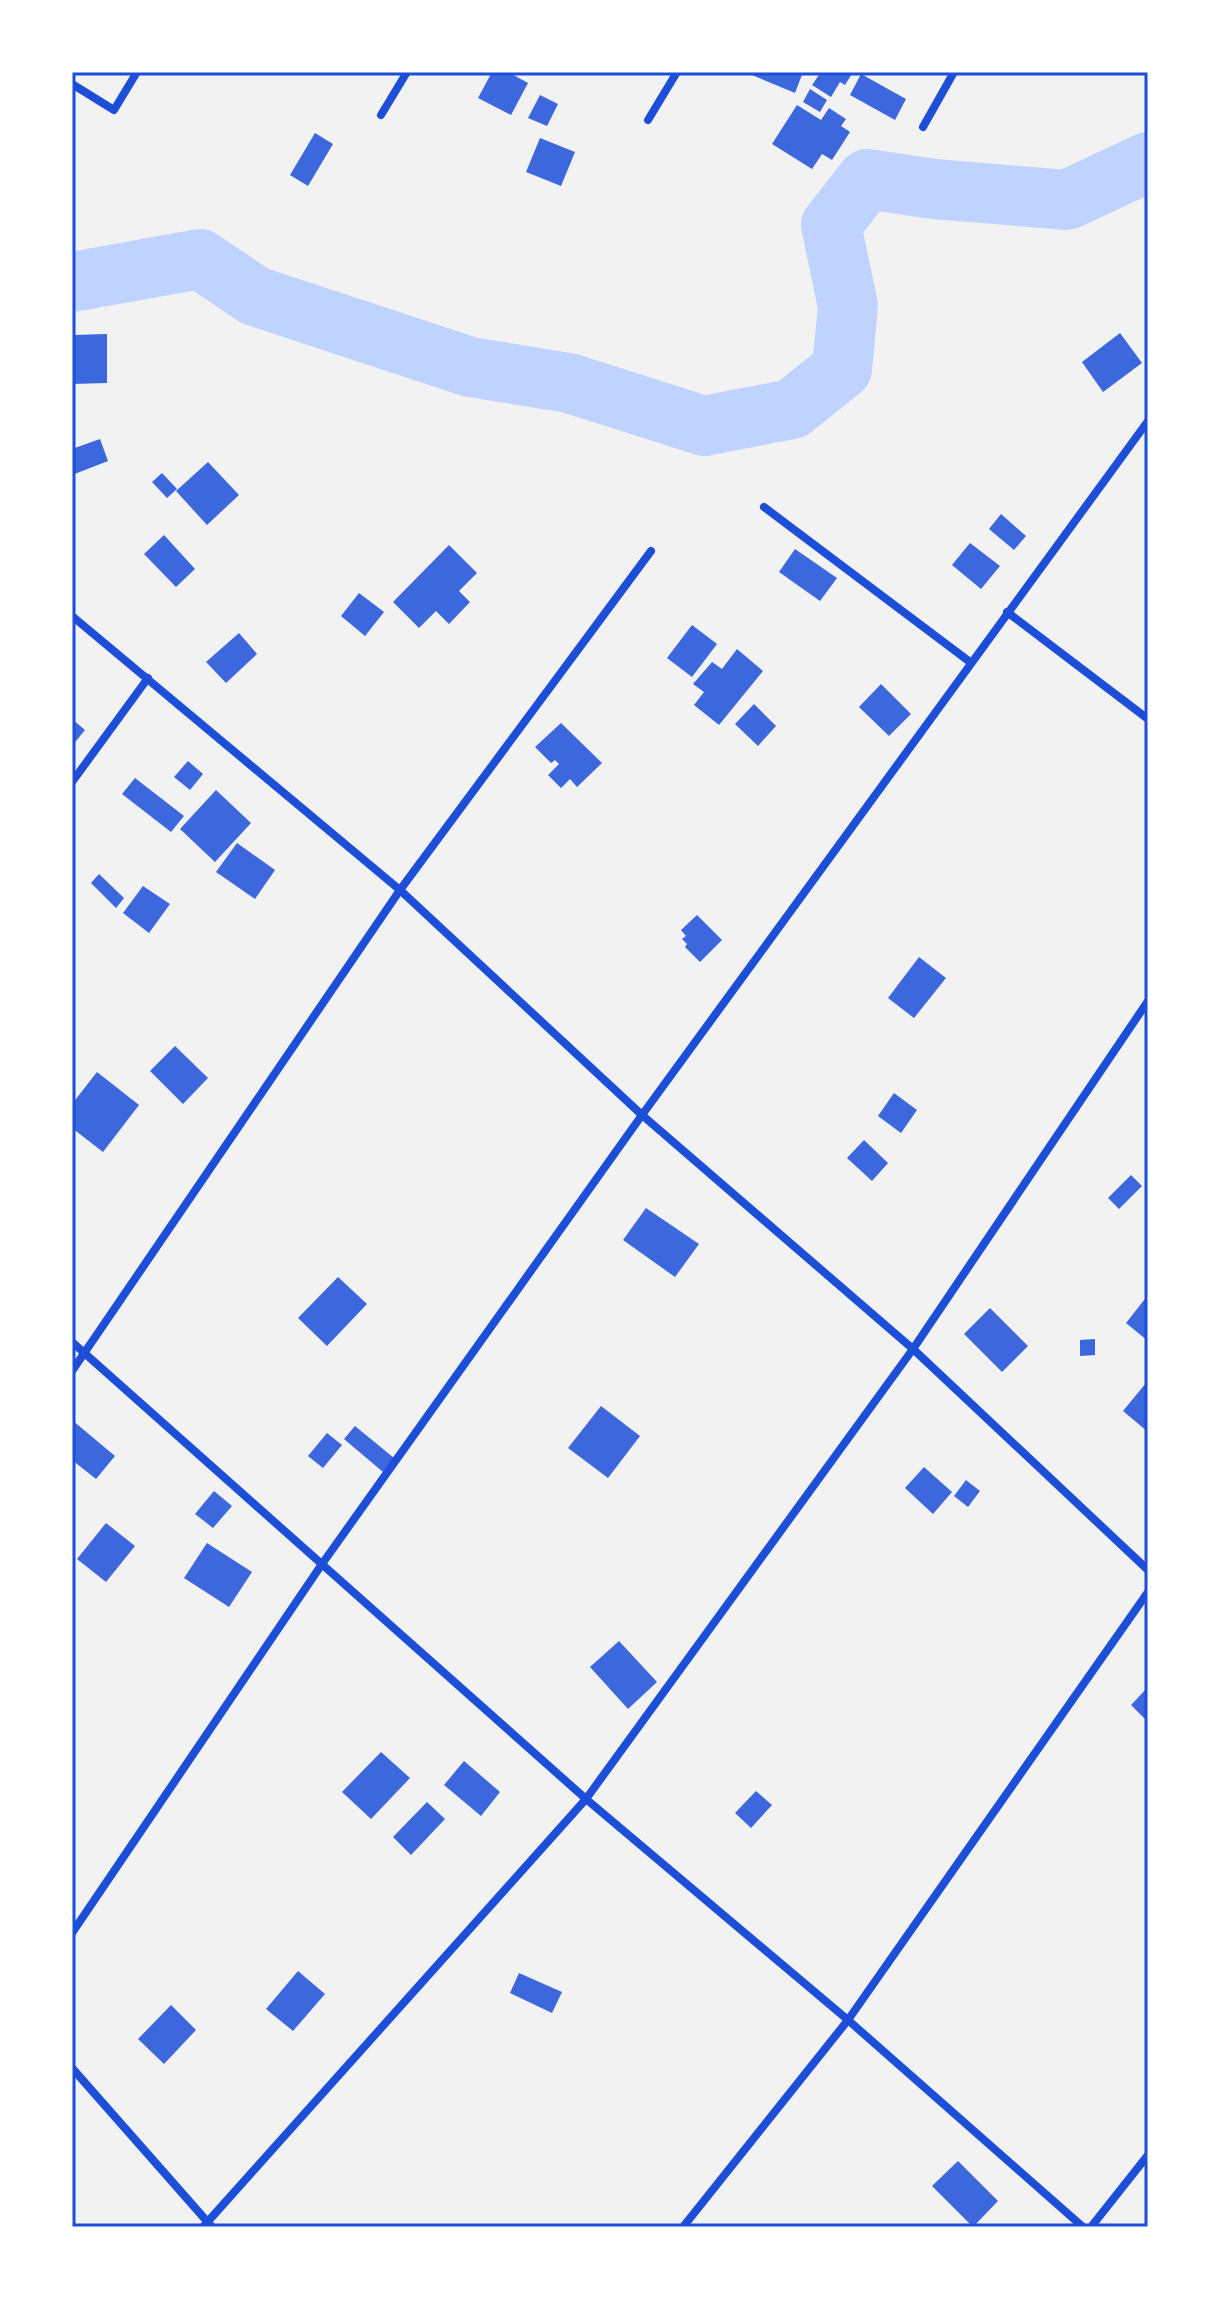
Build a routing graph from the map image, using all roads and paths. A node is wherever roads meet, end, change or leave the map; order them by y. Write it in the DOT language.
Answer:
graph roads {
  1 [pos="137,72"];
  2 [pos="407,72"];
  3 [pos="677,72"];
  4 [pos="954,72"];
  5 [pos="72,84"];
  6 [pos="381,115"];
  7 [pos="648,120"];
  8 [pos="923,127"];
  9 [pos="1148,421"];
  10 [pos="764,507"];
  11 [pos="651,551"];
  12 [pos="1007,612"];
  13 [pos="72,616"];
  14 [pos="970,662"];
  15 [pos="148,678"];
  16 [pos="1148,719"];
  17 [pos="72,782"];
  18 [pos="400,890"];
  19 [pos="1148,1001"];
  20 [pos="642,1115"];
  21 [pos="72,1342"];
  22 [pos="913,1349"];
  23 [pos="84,1353"];
  24 [pos="72,1371"];
  25 [pos="322,1564"];
  26 [pos="1148,1570"];
  27 [pos="1148,1592"];
  28 [pos="586,1799"];
  29 [pos="72,1933"];
  30 [pos="848,2020"];
  31 [pos="72,2068"];
  32 [pos="1148,2155"];
  33 [pos="208,2225"];
  34 [pos="683,2227"];
  35 [pos="1083,2227"];
  36 [pos="1091,2227"];
  1 -- 5 [label="street"];
  2 -- 6 [label="street"];
  3 -- 7 [label="street"];
  4 -- 8 [label="street"];
  9 -- 12 [label="street"];
  10 -- 14 [label="street"];
  11 -- 18 [label="street"];
  12 -- 14 [label="street"];
  12 -- 16 [label="street"];
  13 -- 15 [label="street"];
  14 -- 20 [label="street"];
  15 -- 17 [label="street"];
  15 -- 18 [label="street"];
  18 -- 20 [label="street"];
  18 -- 23 [label="street"];
  19 -- 22 [label="street"];
  20 -- 22 [label="street"];
  20 -- 25 [label="street"];
  21 -- 23 [label="street"];
  22 -- 26 [label="street"];
  22 -- 28 [label="street"];
  23 -- 24 [label="street"];
  23 -- 25 [label="street"];
  25 -- 28 [label="street"];
  25 -- 29 [label="street"];
  27 -- 30 [label="street"];
  28 -- 30 [label="street"];
  28 -- 33 [label="street"];
  30 -- 34 [label="street"];
  30 -- 35 [label="street"];
  31 -- 33 [label="street"];
  32 -- 36 [label="street"];
}
